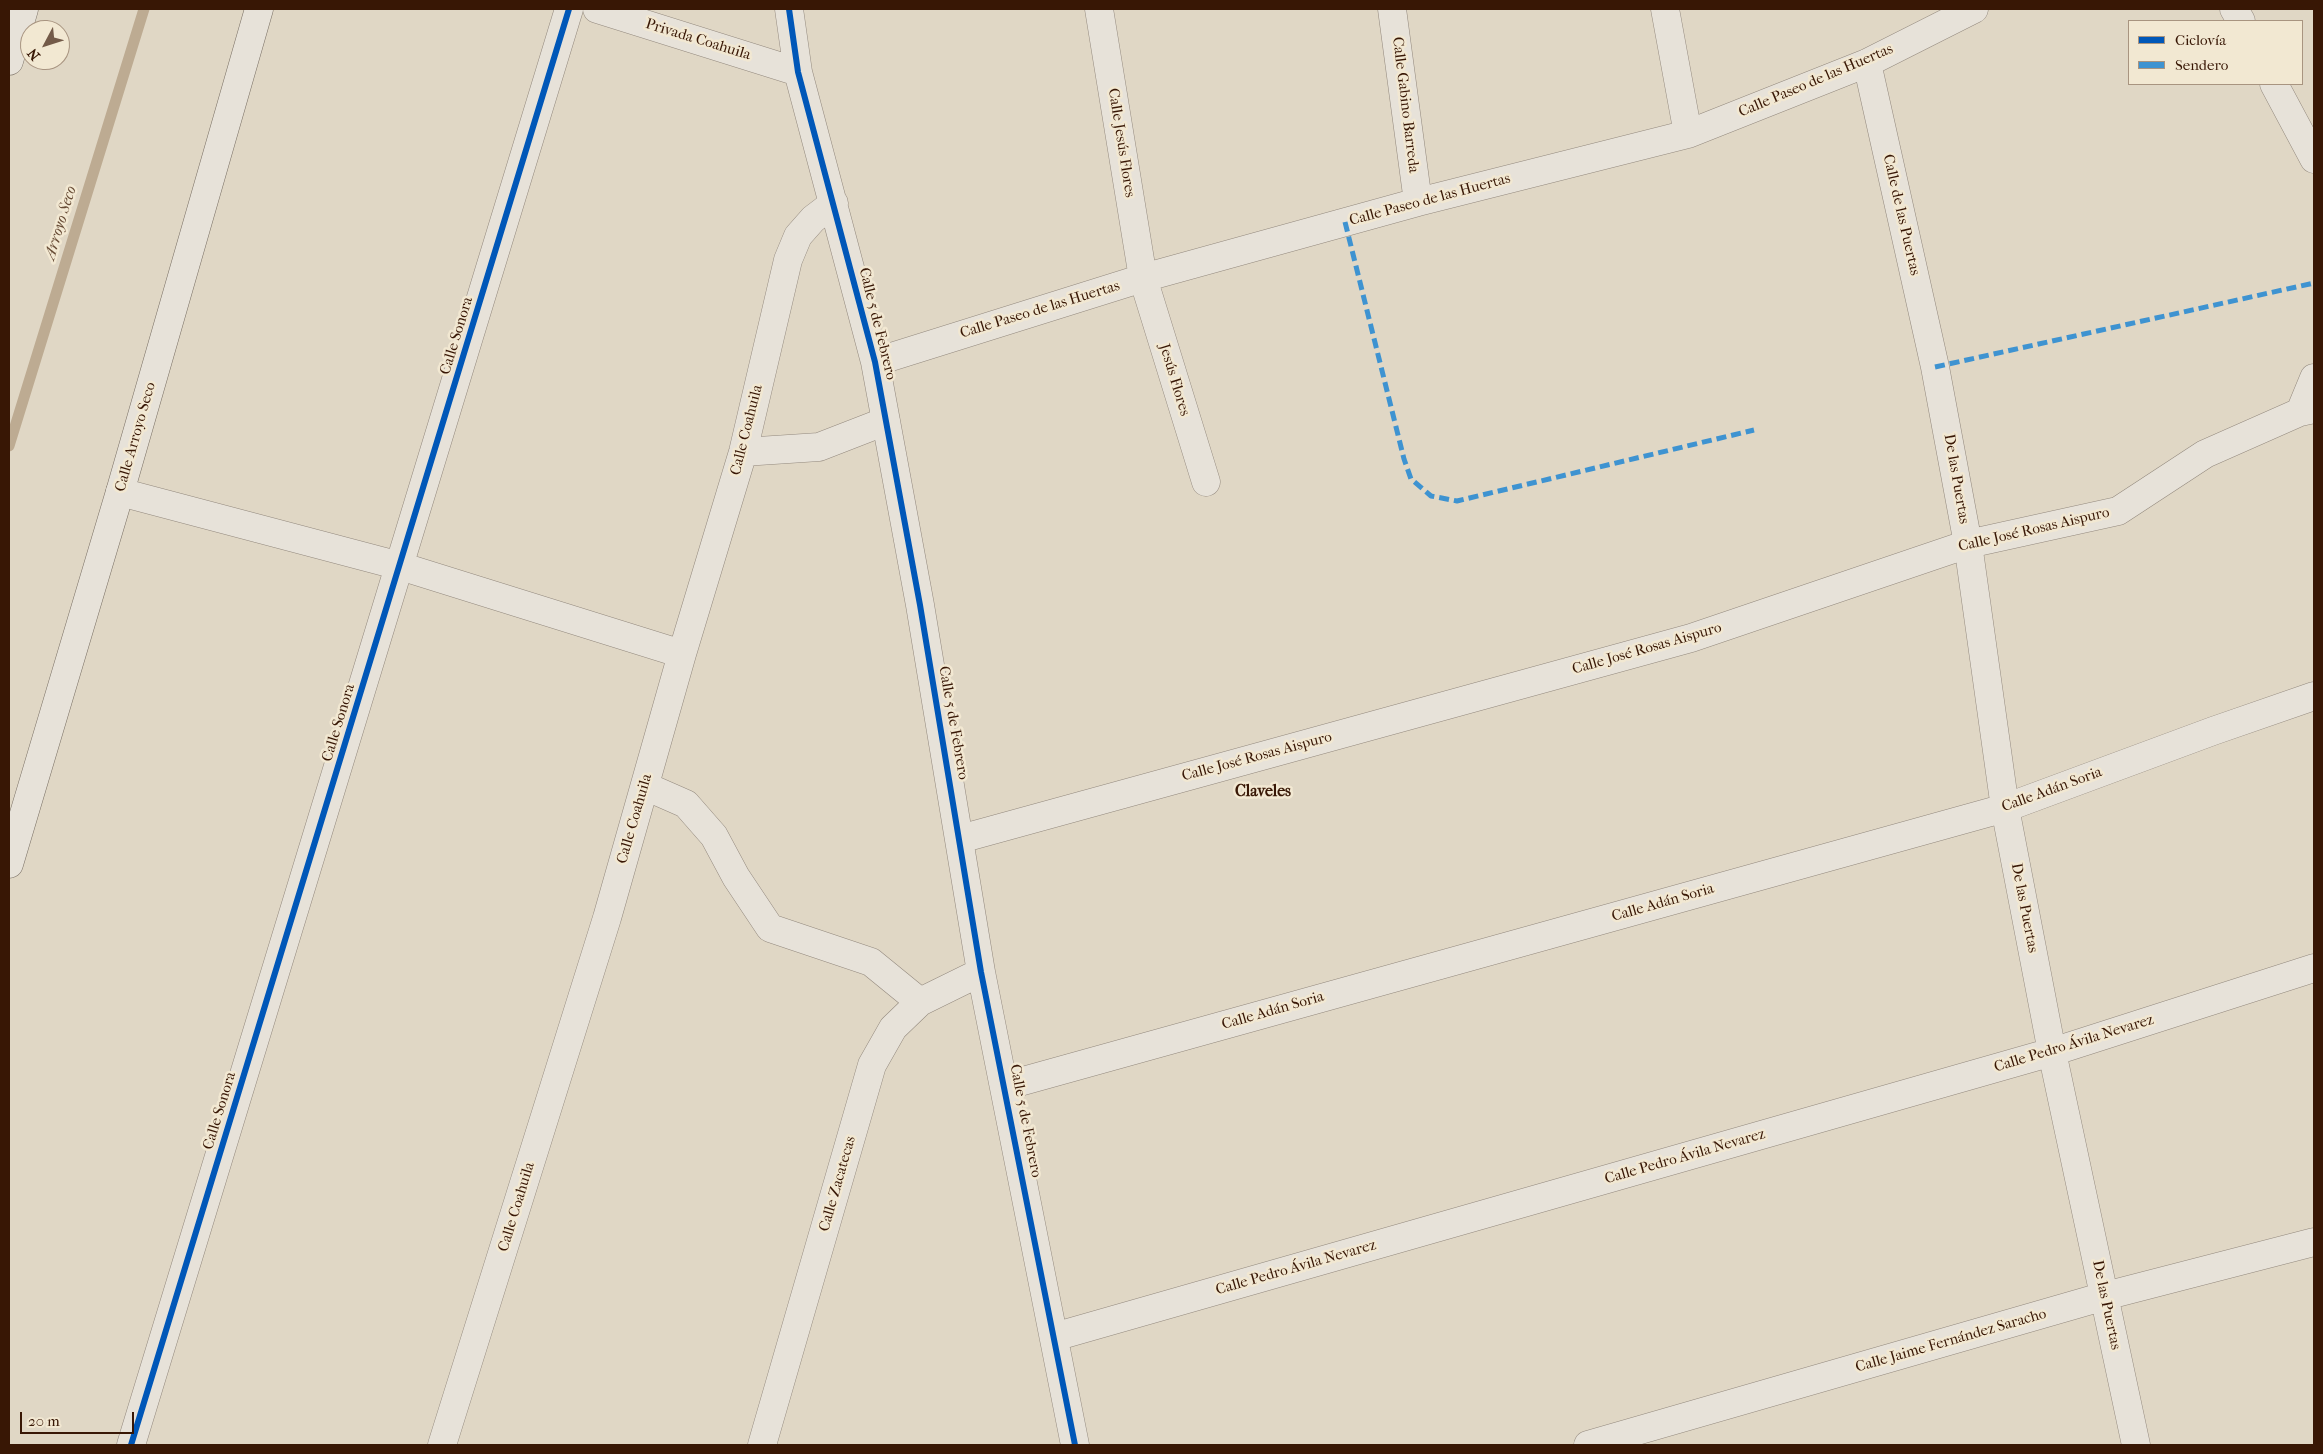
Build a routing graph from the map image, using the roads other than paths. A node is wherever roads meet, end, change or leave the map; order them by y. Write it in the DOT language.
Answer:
graph roads {
  1 [pos="24,9"];
  2 [pos="259,9"];
  3 [pos="569,9"];
  4 [pos="597,9"];
  5 [pos="788,9"];
  6 [pos="1099,9"];
  7 [pos="1392,9"];
  8 [pos="1665,9"];
  9 [pos="1974,9"];
  10 [pos="2234,9"];
  11 [pos="2240,20"];
  12 [pos="9,62"];
  13 [pos="1867,63"];
  14 [pos="798,72"];
  15 [pos="2275,85"];
  16 [pos="1688,134"];
  17 [pos="2314,159"];
  18 [pos="1418,202"];
  19 [pos="834,203"];
  20 [pos="1143,278"];
  21 [pos="875,362"];
  22 [pos="1935,367"];
  23 [pos="2314,378"];
  24 [pos="2307,411"];
  25 [pos="886,421"];
  26 [pos="742,452"];
  27 [pos="1206,482"];
  28 [pos="120,492"];
  29 [pos="1968,544"];
  30 [pos="400,566"];
  31 [pos="682,654"];
  32 [pos="2314,696"];
  33 [pos="644,786"];
  34 [pos="2004,808"];
  35 [pos="960,839"];
  36 [pos="9,864"];
  37 [pos="2314,968"];
  38 [pos="981,972"];
  39 [pos="920,1002"];
  40 [pos="2052,1052"];
  41 [pos="1005,1086"];
  42 [pos="2314,1242"];
  43 [pos="2105,1296"];
  44 [pos="1054,1337"];
  45 [pos="131,1445"];
  46 [pos="442,1445"];
  47 [pos="762,1445"];
  48 [pos="1075,1445"];
  49 [pos="1588,1445"];
  50 [pos="2136,1445"];
  1 -- 12 [label="street"];
  2 -- 28 [label="street, Calle Arroyo Seco"];
  3 -- 30 [label="street, Calle Sonora"];
  4 -- 14 [label="street, Privada Coahuila"];
  5 -- 14 [label="street, Calle 5 de Febrero"];
  6 -- 20 [label="street, Calle Jesús Flores"];
  7 -- 18 [label="street, Calle Gabino Barreda"];
  8 -- 16 [label="street"];
  9 -- 13 [label="street, Calle Paseo de las Huertas"];
  10 -- 11 [label="street"];
  13 -- 16 [label="street, Calle Paseo de las Huertas"];
  13 -- 22 [label="street, Calle de las Puertas"];
  14 -- 19 [label="street, Calle 5 de Febrero"];
  15 -- 17 [label="street"];
  16 -- 18 [label="street, Calle Paseo de las Huertas"];
  18 -- 20 [label="street, Calle Paseo de las Huertas"];
  19 -- 21 [label="street, Calle 5 de Febrero"];
  19 -- 26 [label="street, Calle Coahuila"];
  20 -- 21 [label="street, Calle Paseo de las Huertas"];
  20 -- 27 [label="street, Jesús Flores"];
  21 -- 25 [label="street, Calle 5 de Febrero"];
  22 -- 29 [label="street, De las Puertas"];
  23 -- 24 [label="street"];
  24 -- 29 [label="street, Calle José Rosas Aispuro"];
  25 -- 26 [label="street"];
  25 -- 35 [label="street, Calle 5 de Febrero"];
  26 -- 31 [label="street, Calle Coahuila"];
  28 -- 30 [label="street"];
  28 -- 36 [label="street, Calle Arroyo Seco"];
  29 -- 34 [label="street, De las Puertas"];
  29 -- 35 [label="street, Calle José Rosas Aispuro"];
  30 -- 31 [label="street"];
  30 -- 45 [label="street, Calle Sonora"];
  31 -- 33 [label="street, Calle Coahuila"];
  32 -- 34 [label="street, Calle Adán Soria"];
  33 -- 39 [label="street"];
  33 -- 46 [label="street, Calle Coahuila"];
  34 -- 40 [label="street, De las Puertas"];
  34 -- 41 [label="street, Calle Adán Soria"];
  35 -- 38 [label="street, Calle 5 de Febrero"];
  37 -- 40 [label="street, Calle Pedro Ávila Nevarez"];
  38 -- 39 [label="street, Calle Zacatecas"];
  38 -- 41 [label="street, Calle 5 de Febrero"];
  39 -- 47 [label="street, Calle Zacatecas"];
  40 -- 43 [label="street, De las Puertas"];
  40 -- 44 [label="street, Calle Pedro Ávila Nevarez"];
  41 -- 44 [label="street, Calle 5 de Febrero"];
  42 -- 43 [label="street, Calle Jaime Fernández Saracho"];
  43 -- 49 [label="street, Calle Jaime Fernández Saracho"];
  43 -- 50 [label="street, De las Puertas"];
  44 -- 48 [label="street, Calle 5 de Febrero"];
}
